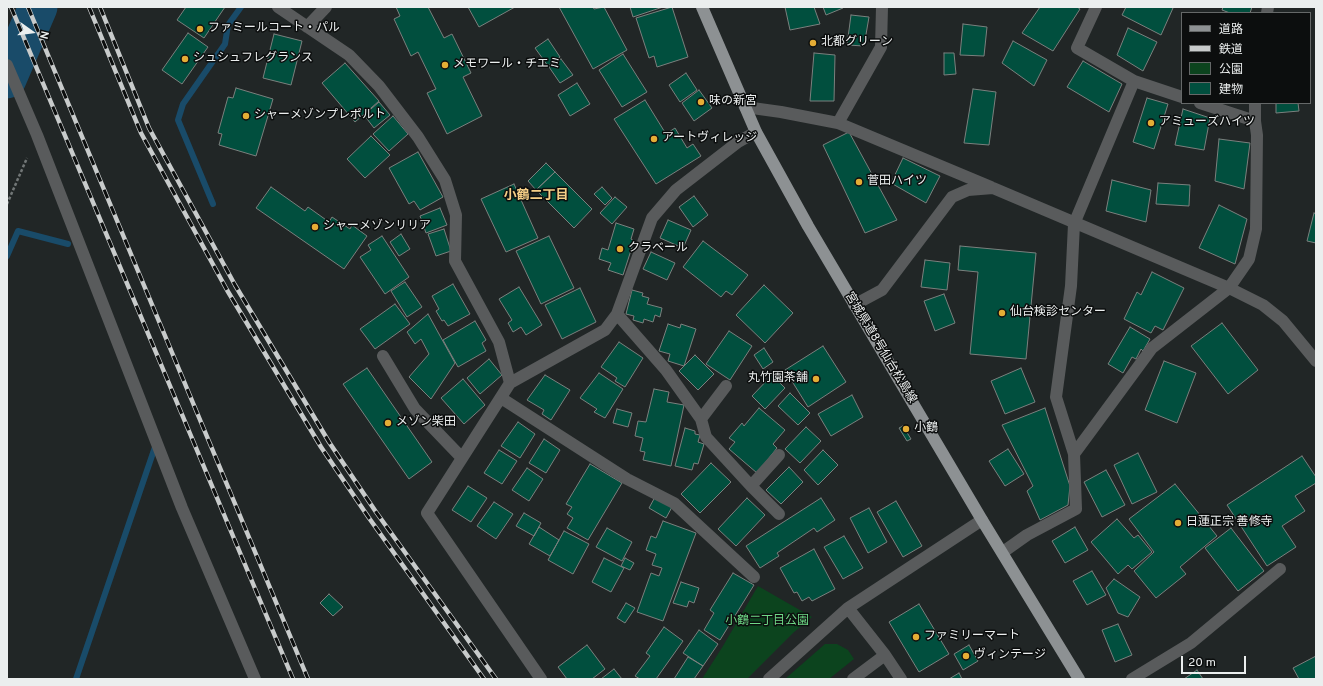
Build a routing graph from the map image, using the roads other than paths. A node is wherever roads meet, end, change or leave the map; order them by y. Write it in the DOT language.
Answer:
graph roads {
  1 [pos="278,7"];
  2 [pos="326,7"];
  3 [pos="702,7"];
  4 [pos="882,7"];
  5 [pos="1096,7"];
  6 [pos="307,27"];
  7 [pos="7,65"];
  8 [pos="1134,81"];
  9 [pos="1181,97"];
  10 [pos="1203,104"];
  11 [pos="1255,104"];
  12 [pos="745,107"];
  13 [pos="1255,121"];
  14 [pos="838,122"];
  15 [pos="756,132"];
  16 [pos="993,188"];
  17 [pos="1074,224"];
  18 [pos="1229,288"];
  19 [pos="854,305"];
  20 [pos="617,314"];
  21 [pos="383,356"];
  22 [pos="1316,361"];
  23 [pos="510,383"];
  24 [pos="726,386"];
  25 [pos="501,398"];
  26 [pos="701,419"];
  27 [pos="780,454"];
  28 [pos="1074,454"];
  29 [pos="462,458"];
  30 [pos="750,486"];
  31 [pos="779,514"];
  32 [pos="982,520"];
  33 [pos="1002,552"];
  34 [pos="1280,569"];
  35 [pos="754,577"];
  36 [pos="848,608"];
  37 [pos="885,655"];
  38 [pos="255,679"];
  39 [pos="541,679"];
  40 [pos="768,679"];
  41 [pos="853,679"];
  42 [pos="901,679"];
  43 [pos="1079,679"];
  44 [pos="1132,679"];
  1 -- 6 [label="street"];
  2 -- 6 [label="street"];
  3 -- 12 [label="main road, 宮城県道8号仙台松島線"];
  4 -- 14 [label="street"];
  5 -- 8 [label="street"];
  6 -- 23 [label="street"];
  7 -- 38 [label="street"];
  8 -- 9 [label="street"];
  8 -- 17 [label="street"];
  10 -- 13 [label="street"];
  11 -- 13 [label="street"];
  12 -- 14 [label="street"];
  12 -- 15 [label="main road, 宮城県道8号仙台松島線"];
  13 -- 18 [label="street"];
  14 -- 16 [label="street"];
  15 -- 19 [label="main road, 宮城県道8号仙台松島線"];
  15 -- 20 [label="street"];
  16 -- 17 [label="street"];
  16 -- 19 [label="street"];
  17 -- 18 [label="street"];
  17 -- 28 [label="street"];
  18 -- 22 [label="street"];
  18 -- 28 [label="street"];
  19 -- 32 [label="main road, 宮城県道8号仙台松島線"];
  20 -- 23 [label="street"];
  20 -- 26 [label="street"];
  21 -- 29 [label="street"];
  23 -- 25 [label="street"];
  24 -- 26 [label="street"];
  25 -- 29 [label="street"];
  25 -- 35 [label="street"];
  26 -- 30 [label="street"];
  27 -- 30 [label="street"];
  28 -- 33 [label="street"];
  29 -- 39 [label="street"];
  30 -- 31 [label="street"];
  32 -- 33 [label="main road, 宮城県道8号仙台松島線"];
  32 -- 36 [label="street"];
  33 -- 43 [label="main road, 宮城県道8号仙台松島線"];
  34 -- 44 [label="street"];
  36 -- 37 [label="street"];
  36 -- 40 [label="street"];
  37 -- 41 [label="street"];
  37 -- 42 [label="street"];
}
